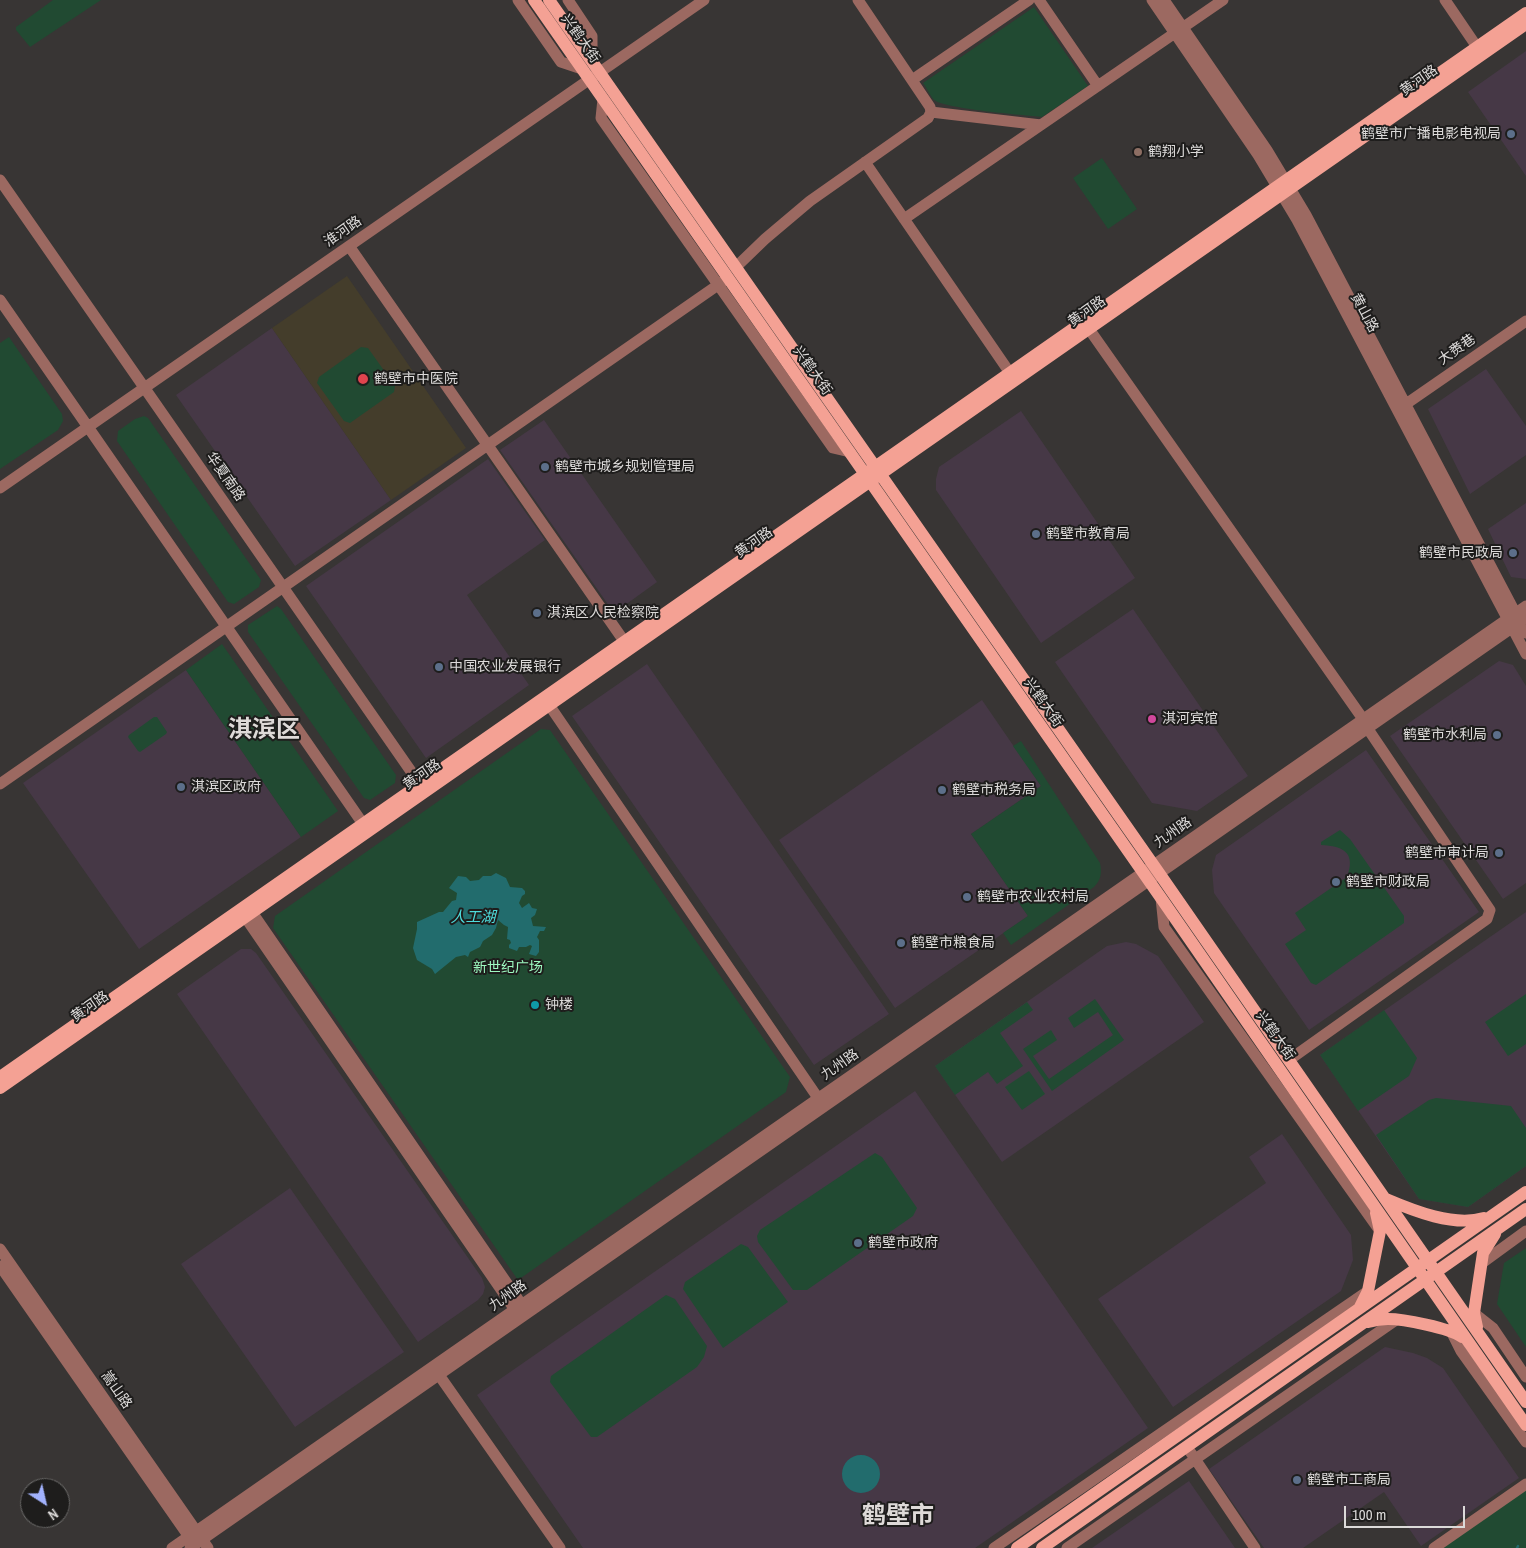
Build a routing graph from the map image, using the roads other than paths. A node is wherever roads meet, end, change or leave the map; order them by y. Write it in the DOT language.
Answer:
graph roads {
  1 [pos="518,0"];
  2 [pos="534,0"];
  3 [pos="549,0"];
  4 [pos="568,0"];
  5 [pos="704,0"];
  6 [pos="858,0"];
  7 [pos="1028,0"];
  8 [pos="1039,0"];
  9 [pos="1152,0"];
  10 [pos="1164,0"];
  11 [pos="1223,0"];
  12 [pos="1444,0"];
  13 [pos="1526,13"];
  14 [pos="1526,24"];
  15 [pos="1179,30"];
  16 [pos="1477,47"];
  17 [pos="591,70"];
  18 [pos="912,80"];
  19 [pos="1098,86"];
  20 [pos="603,99"];
  21 [pos="931,112"];
  22 [pos="1041,125"];
  23 [pos="865,162"];
  24 [pos="0,180"];
  25 [pos="1284,188"];
  26 [pos="904,219"];
  27 [pos="349,246"];
  28 [pos="736,267"];
  29 [pos="728,278"];
  30 [pos="717,285"];
  31 [pos="0,300"];
  32 [pos="1526,321"];
  33 [pos="1089,329"];
  34 [pos="1010,373"];
  35 [pos="144,388"];
  36 [pos="1406,404"];
  37 [pos="88,427"];
  38 [pos="488,445"];
  39 [pos="850,452"];
  40 [pos="873,474"];
  41 [pos="0,488"];
  42 [pos="283,588"];
  43 [pos="1526,606"];
  44 [pos="1518,622"];
  45 [pos="226,627"];
  46 [pos="624,642"];
  47 [pos="1526,654"];
  48 [pos="546,701"];
  49 [pos="1365,724"];
  50 [pos="0,784"];
  51 [pos="422,788"];
  52 [pos="366,827"];
  53 [pos="1152,873"];
  54 [pos="1161,898"];
  55 [pos="248,915"];
  56 [pos="1289,1060"];
  57 [pos="0,1077"];
  58 [pos="0,1088"];
  59 [pos="818,1098"];
  60 [pos="1526,1192"];
  61 [pos="1380,1202"];
  62 [pos="1526,1209"];
  63 [pos="1492,1216"];
  64 [pos="1501,1226"];
  65 [pos="1380,1231"];
  66 [pos="1526,1232"];
  67 [pos="0,1250"];
  68 [pos="1482,1262"];
  69 [pos="1423,1264"];
  70 [pos="0,1266"];
  71 [pos="1431,1276"];
  72 [pos="1368,1291"];
  73 [pos="518,1307"];
  74 [pos="1358,1310"];
  75 [pos="1474,1313"];
  76 [pos="1396,1320"];
  77 [pos="1363,1323"];
  78 [pos="1450,1329"];
  79 [pos="1479,1334"];
  80 [pos="1467,1340"];
  81 [pos="439,1375"];
  82 [pos="1526,1377"];
  83 [pos="1526,1402"];
  84 [pos="1526,1425"];
  85 [pos="1526,1442"];
  86 [pos="1187,1447"];
  87 [pos="1195,1459"];
  88 [pos="1526,1484"];
  89 [pos="196,1542"];
  90 [pos="172,1548"];
  91 [pos="560,1548"];
  92 [pos="994,1548"];
  93 [pos="1017,1548"];
  94 [pos="1042,1548"];
  95 [pos="1067,1548"];
  96 [pos="1255,1548"];
  97 [pos="1434,1548"];
  1 -- 17 [label="street"];
  2 -- 17 [label="main road, 兴鹤大街"];
  3 -- 17 [label="main road, 兴鹤大街"];
  4 -- 17 [label="street"];
  5 -- 17 [label="street, 淮河路"];
  6 -- 18 [label="street"];
  7 -- 18 [label="street"];
  8 -- 19 [label="street"];
  9 -- 15 [label="street, 黄山路"];
  10 -- 15 [label="street, 黄山路"];
  11 -- 15 [label="street"];
  12 -- 16 [label="street"];
  13 -- 16 [label="main road, 黄河路"];
  14 -- 25 [label="main road, 黄河路"];
  15 -- 19 [label="street"];
  15 -- 25 [label="street, 黄山路"];
  16 -- 25 [label="main road, 黄河路"];
  17 -- 20 [label="main road, 兴鹤大街"];
  17 -- 27 [label="street, 淮河路"];
  17 -- 28 [label="main road, 兴鹤大街"];
  18 -- 21 [label="street"];
  19 -- 22 [label="street"];
  20 -- 29 [label="main road, 兴鹤大街"];
  20 -- 30 [label="street"];
  21 -- 22 [label="street"];
  21 -- 23 [label="street"];
  22 -- 26 [label="street"];
  23 -- 26 [label="street"];
  23 -- 28 [label="street"];
  24 -- 35 [label="street, 华夏南路"];
  25 -- 33 [label="main road, 黄河路"];
  25 -- 34 [label="main road, 黄河路"];
  25 -- 36 [label="street, 黄山路"];
  25 -- 44 [label="street, 黄山路"];
  26 -- 34 [label="street"];
  27 -- 35 [label="street, 淮河路"];
  27 -- 38 [label="street"];
  28 -- 40 [label="main road, 兴鹤大街"];
  29 -- 30 [label="street"];
  29 -- 39 [label="main road, 兴鹤大街"];
  30 -- 38 [label="street"];
  30 -- 39 [label="street"];
  31 -- 37 [label="street"];
  32 -- 36 [label="street, 大赉巷"];
  33 -- 40 [label="main road, 黄河路"];
  33 -- 49 [label="street"];
  34 -- 40 [label="main road, 黄河路"];
  35 -- 37 [label="street, 淮河路"];
  35 -- 42 [label="street, 华夏南路"];
  36 -- 44 [label="street, 黄山路"];
  37 -- 41 [label="street, 淮河路"];
  37 -- 45 [label="street"];
  38 -- 42 [label="street"];
  38 -- 46 [label="street"];
  39 -- 40 [label="main road, 兴鹤大街"];
  40 -- 46 [label="main road, 黄河路"];
  40 -- 48 [label="main road, 黄河路"];
  40 -- 53 [label="main road, 兴鹤大街"];
  42 -- 45 [label="street"];
  42 -- 51 [label="street, 华夏南路"];
  43 -- 44 [label="street, 九州路"];
  44 -- 47 [label="street, 黄山路"];
  44 -- 49 [label="street, 九州路"];
  45 -- 50 [label="street"];
  45 -- 52 [label="street"];
  46 -- 48 [label="main road, 黄河路"];
  48 -- 51 [label="main road, 黄河路"];
  48 -- 59 [label="street"];
  49 -- 53 [label="street, 九州路"];
  49 -- 56 [label="street"];
  51 -- 52 [label="main road, 黄河路"];
  52 -- 55 [label="main road, 黄河路"];
  52 -- 57 [label="main road, 黄河路"];
  53 -- 54 [label="main road, 兴鹤大街"];
  53 -- 56 [label="main road, 兴鹤大街"];
  53 -- 59 [label="street, 九州路"];
  53 -- 81 [label="street, 九州路"];
  54 -- 61 [label="main road, 兴鹤大街"];
  54 -- 65 [label="street"];
  55 -- 58 [label="main road, 黄河路"];
  55 -- 73 [label="street"];
  56 -- 61 [label="main road, 兴鹤大街"];
  59 -- 73 [label="street, 九州路"];
  60 -- 63 [label="main road"];
  61 -- 63 [label="main road"];
  61 -- 65 [label="main road"];
  61 -- 69 [label="main road, 兴鹤大街"];
  62 -- 64 [label="main road"];
  63 -- 69 [label="main road"];
  64 -- 68 [label="main road"];
  64 -- 71 [label="main road"];
  65 -- 72 [label="main road"];
  66 -- 68 [label="street"];
  67 -- 89 [label="street, 嵩山路"];
  68 -- 75 [label="main road"];
  69 -- 71 [label="main road, 兴鹤大街"];
  69 -- 74 [label="main road"];
  70 -- 89 [label="street, 嵩山路"];
  71 -- 77 [label="main road"];
  71 -- 79 [label="main road, 兴鹤大街"];
  71 -- 80 [label="main road, 兴鹤大街"];
  72 -- 74 [label="main road"];
  72 -- 92 [label="street"];
  73 -- 89 [label="street, 九州路"];
  74 -- 93 [label="main road"];
  75 -- 79 [label="main road"];
  75 -- 82 [label="street"];
  76 -- 77 [label="main road"];
  76 -- 78 [label="main road"];
  76 -- 87 [label="street"];
  77 -- 86 [label="main road"];
  78 -- 80 [label="main road"];
  78 -- 85 [label="street"];
  79 -- 83 [label="main road, 兴鹤大街"];
  80 -- 84 [label="main road, 兴鹤大街"];
  81 -- 89 [label="street, 九州路"];
  81 -- 91 [label="street"];
  86 -- 87 [label="street"];
  86 -- 94 [label="main road"];
  87 -- 95 [label="street"];
  87 -- 96 [label="street"];
  88 -- 97 [label="street"];
  89 -- 90 [label="street, 九州路"];
}
